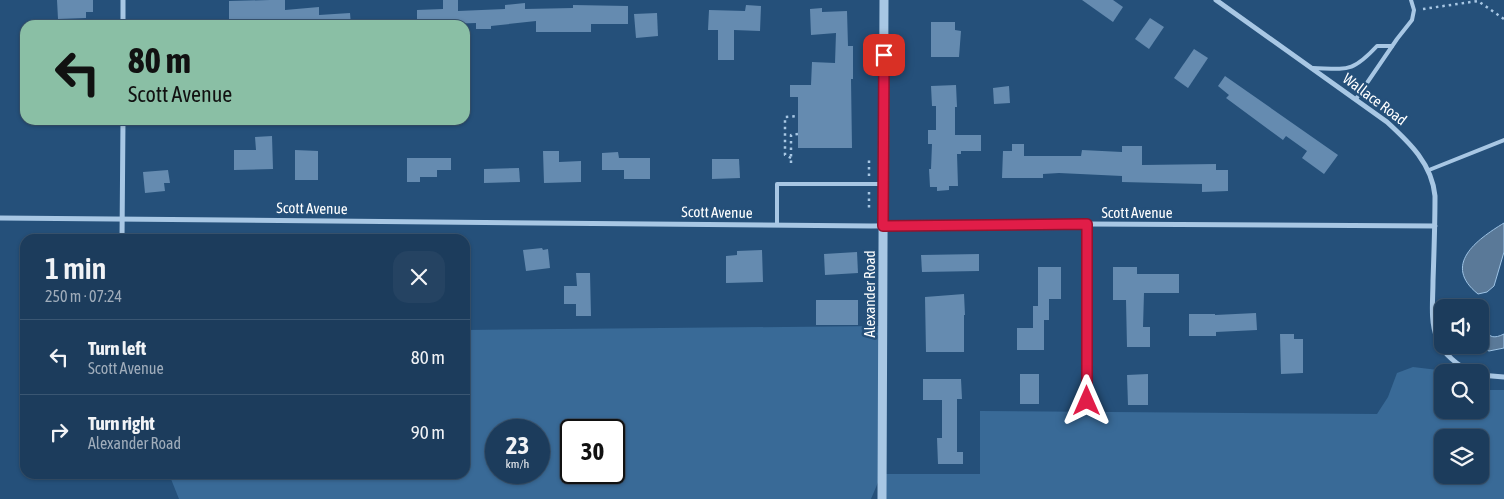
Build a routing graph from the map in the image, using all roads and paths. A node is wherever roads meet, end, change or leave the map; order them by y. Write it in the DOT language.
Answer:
graph roads {
  1 [pos="123,0"];
  2 [pos="884,0"];
  3 [pos="1216,0"];
  4 [pos="1410,0"];
  5 [pos="1414,10"];
  6 [pos="123,20"];
  7 [pos="1504,20"];
  8 [pos="1392,46"];
  9 [pos="1312,68"];
  10 [pos="1356,99"];
  11 [pos="798,116"];
  12 [pos="123,125"];
  13 [pos="798,134"];
  14 [pos="1504,140"];
  15 [pos="791,158"];
  16 [pos="791,163"];
  17 [pos="1429,170"];
  18 [pos="883,184"];
  19 [pos="0,218"];
  20 [pos="122,219"];
  21 [pos="1087,224"];
  22 [pos="776,225"];
  23 [pos="883,226"];
  24 [pos="1435,226"];
  25 [pos="122,234"];
  26 [pos="1459,364"];
  27 [pos="1489,376"];
  28 [pos="1504,377"];
  29 [pos="1087,401"];
  30 [pos="882,499"];
  1 -- 6 [label="street"];
  2 -- 18 [label="street, Alexander Road"];
  3 -- 9 [label="street, Wallace Road"];
  4 -- 5 [label="lane"];
  5 -- 7 [label="path"];
  5 -- 8 [label="lane"];
  8 -- 9 [label="lane"];
  8 -- 10 [label="lane"];
  9 -- 10 [label="street, Wallace Road"];
  10 -- 17 [label="street, Wallace Road"];
  11 -- 15 [label="path"];
  12 -- 20 [label="street"];
  13 -- 15 [label="path"];
  14 -- 17 [label="lane"];
  15 -- 16 [label="path"];
  17 -- 24 [label="street, Wallace Road"];
  18 -- 22 [label="lane"];
  18 -- 23 [label="street, Alexander Road"];
  19 -- 20 [label="street, Scott Avenue"];
  20 -- 22 [label="street, Scott Avenue"];
  20 -- 25 [label="street"];
  21 -- 23 [label="street, Scott Avenue"];
  21 -- 24 [label="street, Scott Avenue"];
  21 -- 29 [label="street"];
  22 -- 23 [label="street, Scott Avenue"];
  23 -- 30 [label="street, Alexander Road"];
  24 -- 26 [label="street, Wallace Road"];
  27 -- 28 [label="street"];
}
